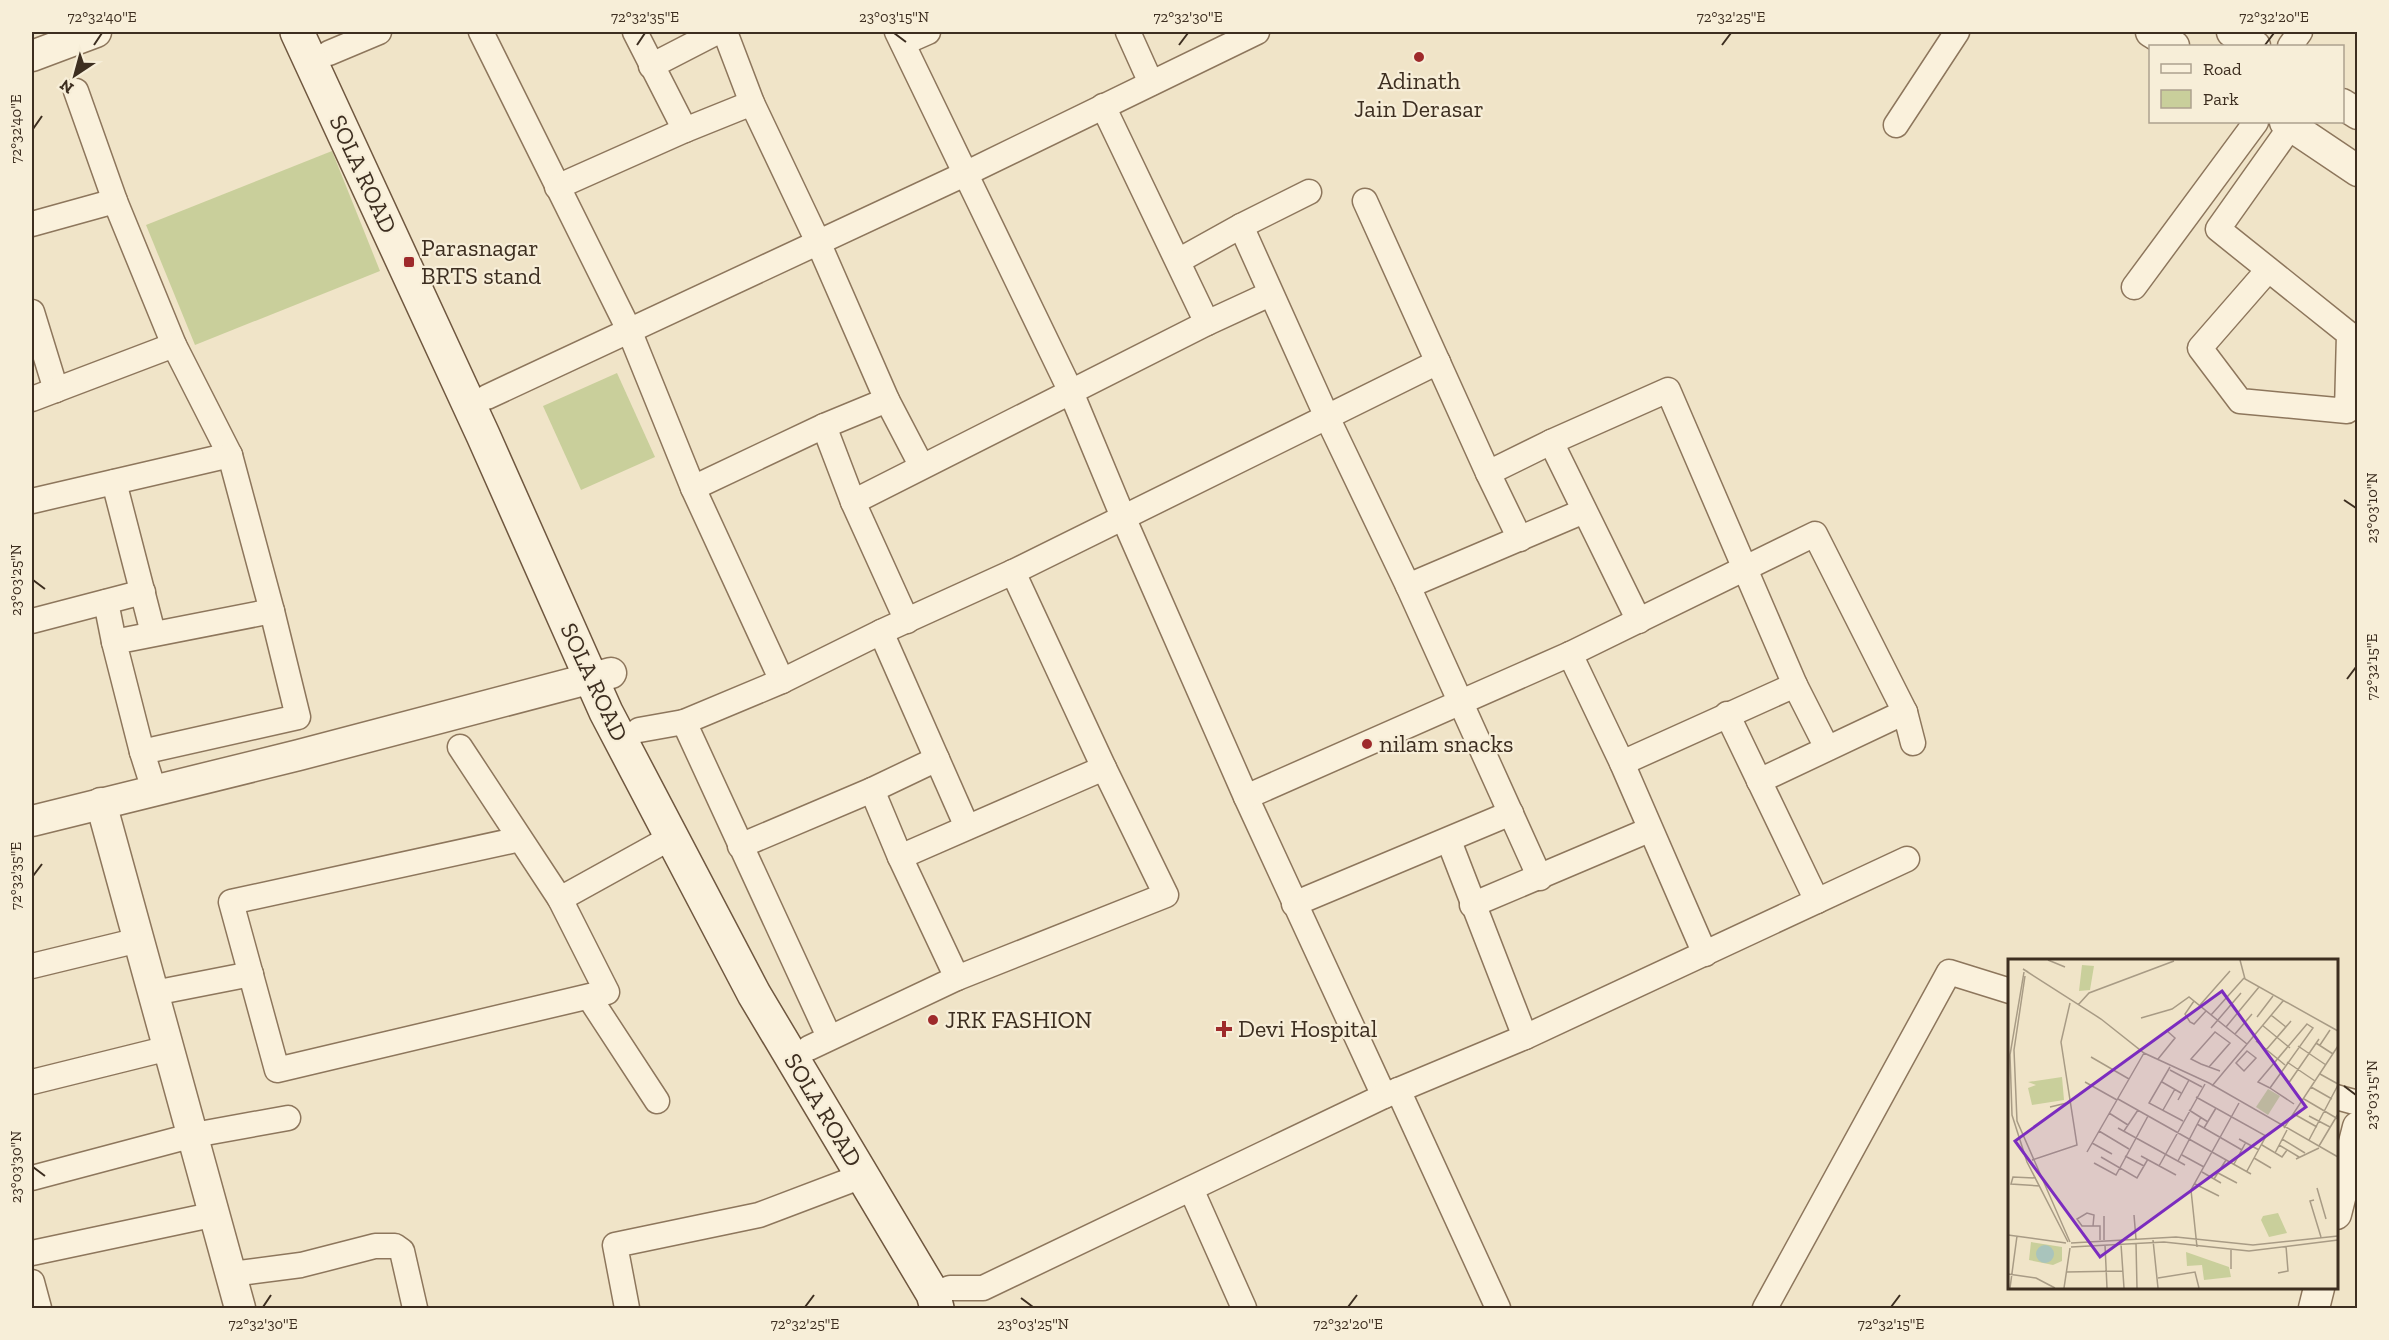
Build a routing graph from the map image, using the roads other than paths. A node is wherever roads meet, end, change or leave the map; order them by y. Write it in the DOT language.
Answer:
graph roads {
  1 [pos="96,32"];
  2 [pos="297,32"];
  3 [pos="379,32"];
  4 [pos="481,32"];
  5 [pos="635,32"];
  6 [pos="717,32"];
  7 [pos="725,32"];
  8 [pos="928,32"];
  9 [pos="1128,32"];
  10 [pos="1257,32"];
  11 [pos="1957,32"];
  12 [pos="2151,32"];
  13 [pos="2232,32"];
  14 [pos="2300,32"];
  15 [pos="900,37"];
  16 [pos="324,42"];
  17 [pos="2172,45"];
  18 [pos="2253,45"];
  19 [pos="2291,45"];
  20 [pos="32,56"];
  21 [pos="651,66"];
  22 [pos="1151,83"];
  23 [pos="76,91"];
  24 [pos="752,103"];
  25 [pos="2344,105"];
  26 [pos="1103,106"];
  27 [pos="2358,114"];
  28 [pos="2255,123"];
  29 [pos="2288,124"];
  30 [pos="1896,125"];
  31 [pos="685,130"];
  32 [pos="2358,171"];
  33 [pos="967,172"];
  34 [pos="557,187"];
  35 [pos="1309,192"];
  36 [pos="115,201"];
  37 [pos="1365,201"];
  38 [pos="32,224"];
  39 [pos="1241,226"];
  40 [pos="818,242"];
  41 [pos="1178,261"];
  42 [pos="2268,270"];
  43 [pos="2134,287"];
  44 [pos="1270,294"];
  45 [pos="32,312"];
  46 [pos="1207,323"];
  47 [pos="629,330"];
  48 [pos="174,345"];
  49 [pos="1438,362"];
  50 [pos="56,390"];
  51 [pos="1071,392"];
  52 [pos="487,397"];
  53 [pos="32,399"];
  54 [pos="887,400"];
  55 [pos="1326,415"];
  56 [pos="824,426"];
  57 [pos="1551,442"];
  58 [pos="230,455"];
  59 [pos="921,465"];
  60 [pos="1488,473"];
  61 [pos="114,482"];
  62 [pos="693,488"];
  63 [pos="32,501"];
  64 [pos="853,502"];
  65 [pos="1584,511"];
  66 [pos="1123,517"];
  67 [pos="1520,539"];
  68 [pos="1746,569"];
  69 [pos="1013,572"];
  70 [pos="1408,586"];
  71 [pos="143,592"];
  72 [pos="106,602"];
  73 [pos="272,611"];
  74 [pos="32,621"];
  75 [pos="907,621"];
  76 [pos="1639,621"];
  77 [pos="880,632"];
  78 [pos="153,633"];
  79 [pos="114,642"];
  80 [pos="1570,654"];
  81 [pos="601,676"];
  82 [pos="782,681"];
  83 [pos="1795,685"];
  84 [pos="1459,701"];
  85 [pos="1905,712"];
  86 [pos="1727,714"];
  87 [pos="684,722"];
  88 [pos="639,730"];
  89 [pos="1913,743"];
  90 [pos="460,747"];
  91 [pos="1827,748"];
  92 [pos="142,752"];
  93 [pos="937,759"];
  94 [pos="1622,763"];
  95 [pos="1104,768"];
  96 [pos="1759,782"];
  97 [pos="154,790"];
  98 [pos="872,790"];
  99 [pos="1246,797"];
  100 [pos="101,803"];
  101 [pos="1511,813"];
  102 [pos="32,821"];
  103 [pos="968,827"];
  104 [pos="1649,830"];
  105 [pos="672,837"];
  106 [pos="520,839"];
  107 [pos="1449,841"];
  108 [pos="740,846"];
  109 [pos="900,857"];
  110 [pos="1907,859"];
  111 [pos="1540,878"];
  112 [pos="560,899"];
  113 [pos="1817,902"];
  114 [pos="1294,904"];
  115 [pos="1472,904"];
  116 [pos="139,940"];
  117 [pos="1704,954"];
  118 [pos="32,966"];
  119 [pos="251,974"];
  120 [pos="957,978"];
  121 [pos="2008,990"];
  122 [pos="154,993"];
  123 [pos="589,997"];
  124 [pos="1525,1037"];
  125 [pos="817,1038"];
  126 [pos="169,1047"];
  127 [pos="32,1082"];
  128 [pos="1391,1093"];
  129 [pos="2338,1097"];
  130 [pos="657,1101"];
  131 [pos="2358,1103"];
  132 [pos="288,1118"];
  133 [pos="2358,1126"];
  134 [pos="194,1135"];
  135 [pos="862,1176"];
  136 [pos="32,1178"];
  137 [pos="1191,1189"];
  138 [pos="2338,1210"];
  139 [pos="216,1214"];
  140 [pos="32,1253"];
  141 [pos="232,1274"];
  142 [pos="32,1282"];
  143 [pos="2319,1289"];
  144 [pos="944,1300"];
  145 [pos="39,1308"];
  146 [pos="240,1308"];
  147 [pos="415,1308"];
  148 [pos="627,1308"];
  149 [pos="1244,1308"];
  150 [pos="1498,1308"];
  151 [pos="1765,1308"];
  152 [pos="2314,1308"];
  1 -- 20 [label="street"];
  2 -- 81 [label="main road, SOLA ROAD"];
  3 -- 16 [label="street"];
  4 -- 34 [label="street"];
  5 -- 21 [label="street"];
  6 -- 21 [label="street"];
  7 -- 24 [label="street"];
  8 -- 15 [label="street"];
  9 -- 22 [label="street"];
  10 -- 22 [label="street"];
  11 -- 30 [label="street"];
  12 -- 17 [label="street"];
  13 -- 18 [label="street"];
  14 -- 19 [label="street"];
  15 -- 33 [label="street"];
  16 -- 52 [label="main road, SOLA ROAD"];
  21 -- 31 [label="street"];
  22 -- 26 [label="street"];
  23 -- 36 [label="street"];
  24 -- 31 [label="street"];
  24 -- 40 [label="street"];
  25 -- 27 [label="street"];
  26 -- 33 [label="street"];
  26 -- 41 [label="street"];
  28 -- 43 [label="street"];
  29 -- 32 [label="street"];
  29 -- 42 [label="street"];
  31 -- 34 [label="street"];
  33 -- 40 [label="street"];
  33 -- 51 [label="street"];
  34 -- 47 [label="street"];
  35 -- 39 [label="street"];
  36 -- 38 [label="street"];
  36 -- 48 [label="street"];
  37 -- 49 [label="street"];
  39 -- 41 [label="street"];
  39 -- 44 [label="street"];
  40 -- 47 [label="street"];
  40 -- 54 [label="street"];
  41 -- 46 [label="street"];
  42 -- 42 [label="street"];
  44 -- 46 [label="street"];
  44 -- 55 [label="street"];
  45 -- 50 [label="street"];
  46 -- 51 [label="street"];
  47 -- 52 [label="street"];
  47 -- 62 [label="street"];
  48 -- 50 [label="street"];
  48 -- 58 [label="street"];
  49 -- 55 [label="street"];
  49 -- 60 [label="street"];
  50 -- 53 [label="street"];
  51 -- 59 [label="street"];
  51 -- 66 [label="street"];
  52 -- 81 [label="main road, SOLA ROAD"];
  54 -- 56 [label="street"];
  54 -- 59 [label="street"];
  55 -- 66 [label="street"];
  55 -- 70 [label="street"];
  56 -- 62 [label="street"];
  56 -- 64 [label="street"];
  57 -- 60 [label="street"];
  57 -- 65 [label="street"];
  57 -- 68 [label="street"];
  58 -- 61 [label="street"];
  58 -- 73 [label="street"];
  59 -- 64 [label="street"];
  60 -- 67 [label="street"];
  61 -- 63 [label="street"];
  61 -- 71 [label="street"];
  62 -- 82 [label="street"];
  64 -- 75 [label="street"];
  65 -- 67 [label="street"];
  65 -- 76 [label="street"];
  66 -- 69 [label="street"];
  66 -- 99 [label="street"];
  67 -- 70 [label="street"];
  68 -- 76 [label="street"];
  68 -- 83 [label="street"];
  68 -- 85 [label="street"];
  69 -- 75 [label="street"];
  69 -- 95 [label="street"];
  70 -- 84 [label="street"];
  71 -- 72 [label="street"];
  71 -- 78 [label="street"];
  72 -- 74 [label="street"];
  72 -- 79 [label="street"];
  73 -- 78 [label="street"];
  73 -- 92 [label="street"];
  75 -- 77 [label="street"];
  76 -- 80 [label="street"];
  77 -- 82 [label="street"];
  77 -- 93 [label="street"];
  78 -- 79 [label="street"];
  79 -- 92 [label="street"];
  80 -- 84 [label="street"];
  80 -- 94 [label="street"];
  81 -- 88 [label="main road, SOLA ROAD"];
  81 -- 97 [label="street"];
  81 -- 105 [label="main road, SOLA ROAD"];
  82 -- 87 [label="street"];
  83 -- 86 [label="street"];
  83 -- 91 [label="street"];
  84 -- 99 [label="street"];
  84 -- 101 [label="street"];
  85 -- 89 [label="street"];
  85 -- 91 [label="street"];
  86 -- 94 [label="street"];
  86 -- 96 [label="street"];
  87 -- 88 [label="street"];
  87 -- 108 [label="street"];
  88 -- 125 [label="main road, SOLA ROAD"];
  90 -- 106 [label="street"];
  91 -- 96 [label="street"];
  92 -- 97 [label="street"];
  93 -- 98 [label="street"];
  93 -- 103 [label="street"];
  94 -- 104 [label="street"];
  95 -- 103 [label="street"];
  95 -- 120 [label="street"];
  96 -- 113 [label="street"];
  97 -- 100 [label="street"];
  98 -- 108 [label="street"];
  98 -- 109 [label="street"];
  99 -- 114 [label="street"];
  100 -- 102 [label="street"];
  100 -- 116 [label="street"];
  101 -- 107 [label="street"];
  101 -- 111 [label="street"];
  103 -- 109 [label="street"];
  104 -- 111 [label="street"];
  104 -- 117 [label="street"];
  105 -- 112 [label="street"];
  105 -- 135 [label="main road, SOLA ROAD"];
  106 -- 112 [label="street"];
  106 -- 119 [label="street"];
  107 -- 114 [label="street"];
  107 -- 115 [label="street"];
  108 -- 125 [label="street"];
  109 -- 120 [label="street"];
  110 -- 113 [label="street"];
  111 -- 115 [label="street"];
  112 -- 123 [label="street"];
  113 -- 117 [label="street"];
  114 -- 128 [label="street"];
  115 -- 124 [label="street"];
  116 -- 118 [label="street"];
  116 -- 122 [label="street"];
  117 -- 124 [label="street"];
  119 -- 122 [label="street"];
  119 -- 123 [label="street"];
  120 -- 125 [label="street"];
  121 -- 151 [label="street"];
  122 -- 126 [label="street"];
  123 -- 130 [label="street"];
  124 -- 128 [label="street"];
  125 -- 144 [label="main road, SOLA ROAD"];
  126 -- 127 [label="street"];
  126 -- 134 [label="street"];
  128 -- 137 [label="street"];
  128 -- 150 [label="street"];
  129 -- 131 [label="street"];
  132 -- 134 [label="street"];
  133 -- 138 [label="street"];
  134 -- 136 [label="street"];
  134 -- 139 [label="street"];
  135 -- 144 [label="main road, SOLA ROAD"];
  135 -- 148 [label="street"];
  137 -- 144 [label="street"];
  137 -- 149 [label="street"];
  139 -- 140 [label="street"];
  139 -- 141 [label="street"];
  141 -- 146 [label="street"];
  141 -- 147 [label="street"];
  142 -- 145 [label="street"];
  143 -- 152 [label="street"];
}
